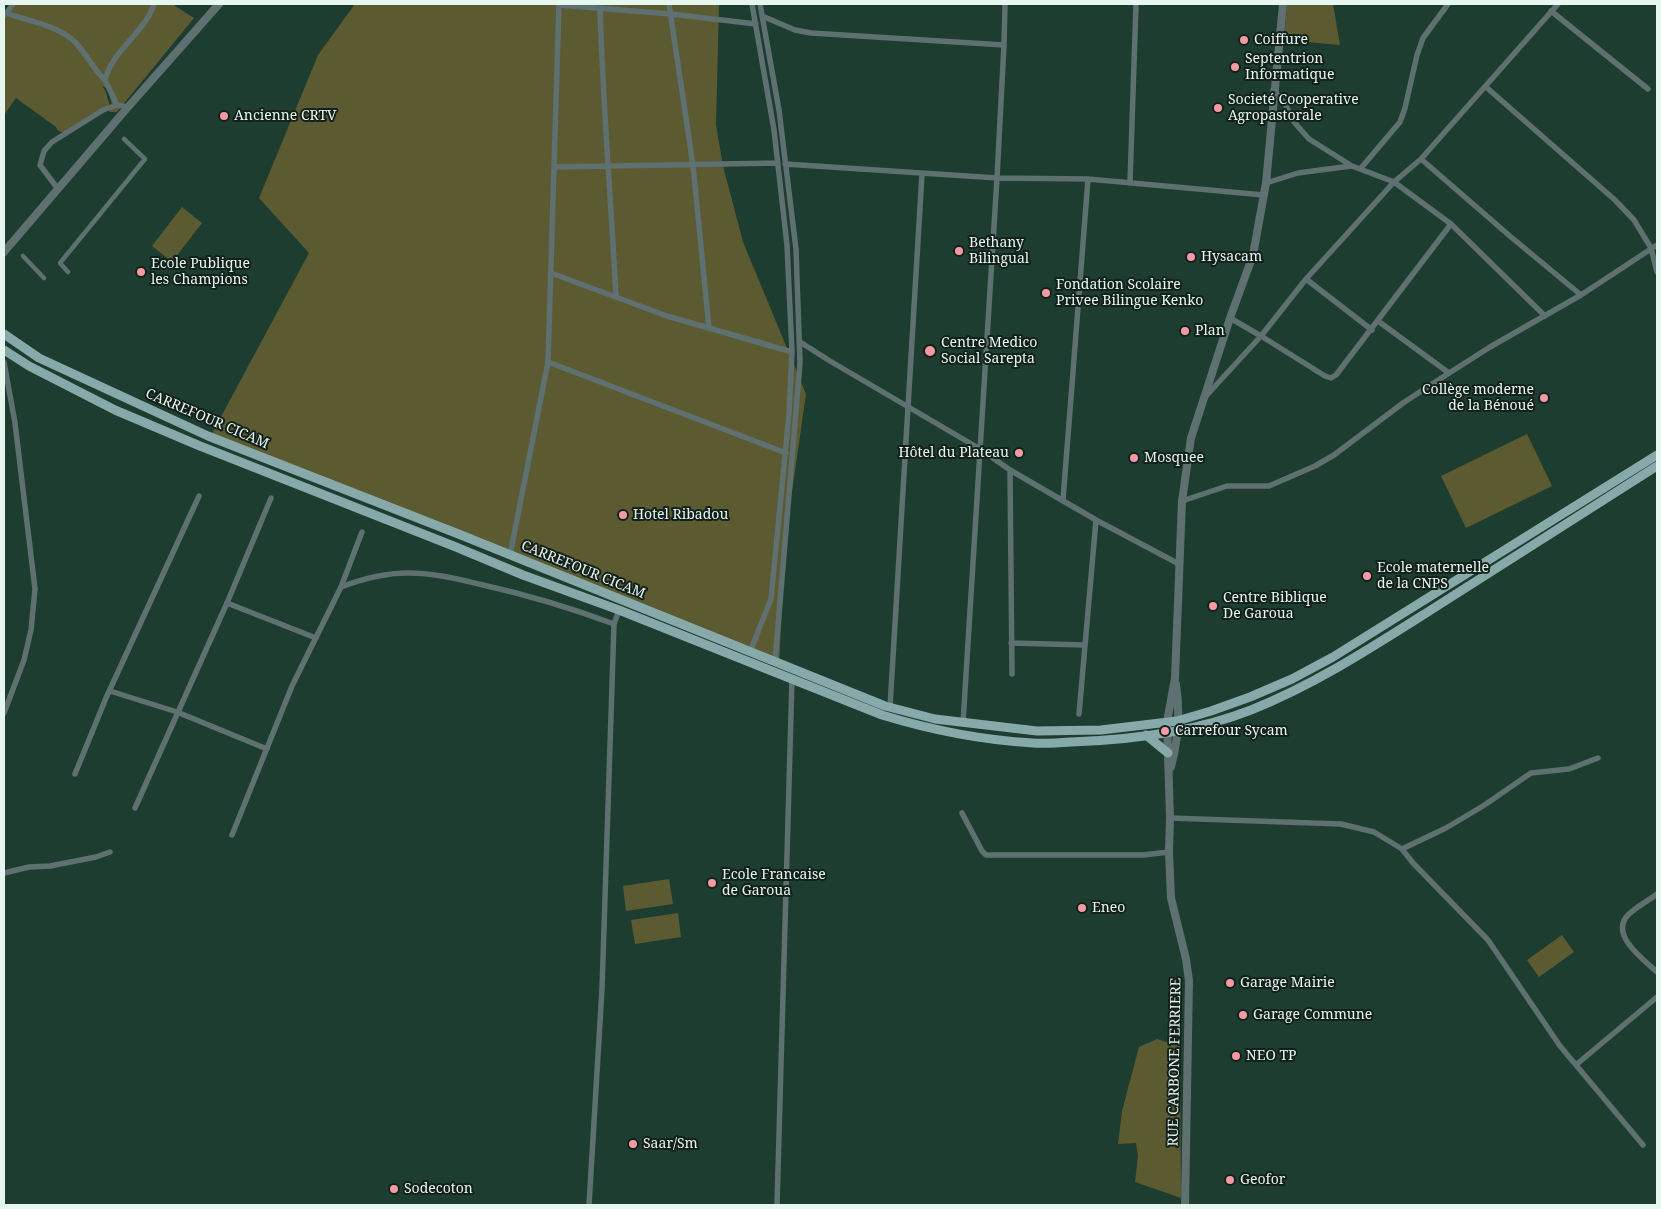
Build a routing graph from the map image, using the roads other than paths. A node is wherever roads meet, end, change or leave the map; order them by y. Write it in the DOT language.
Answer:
graph roads {
  1 [pos="13,4"];
  2 [pos="154,4"];
  3 [pos="219,4"];
  4 [pos="559,4"];
  5 [pos="669,4"];
  6 [pos="752,4"];
  7 [pos="760,4"];
  8 [pos="1005,4"];
  9 [pos="1136,4"];
  10 [pos="1283,4"];
  11 [pos="1448,4"];
  12 [pos="1558,4"];
  13 [pos="600,9"];
  14 [pos="1551,11"];
  15 [pos="671,14"];
  16 [pos="5,15"];
  17 [pos="762,16"];
  18 [pos="756,24"];
  19 [pos="1004,45"];
  20 [pos="105,80"];
  21 [pos="1486,87"];
  22 [pos="1648,89"];
  23 [pos="1273,90"];
  24 [pos="117,105"];
  25 [pos="128,107"];
  26 [pos="124,139"];
  27 [pos="1421,159"];
  28 [pos="778,163"];
  29 [pos="785,164"];
  30 [pos="693,165"];
  31 [pos="554,166"];
  32 [pos="609,166"];
  33 [pos="1352,166"];
  34 [pos="1361,168"];
  35 [pos="922,174"];
  36 [pos="997,178"];
  37 [pos="1088,180"];
  38 [pos="1394,182"];
  39 [pos="1130,183"];
  40 [pos="1266,183"];
  41 [pos="58,189"];
  42 [pos="1264,195"];
  43 [pos="1451,224"];
  44 [pos="1657,245"];
  45 [pos="1651,248"];
  46 [pos="4,252"];
  47 [pos="23,256"];
  48 [pos="68,272"];
  49 [pos="1657,272"];
  50 [pos="551,273"];
  51 [pos="44,278"];
  52 [pos="1306,280"];
  53 [pos="1581,295"];
  54 [pos="616,297"];
  55 [pos="1545,316"];
  56 [pos="1230,318"];
  57 [pos="1378,321"];
  58 [pos="709,328"];
  59 [pos="1372,330"];
  60 [pos="4,334"];
  61 [pos="1261,336"];
  62 [pos="800,342"];
  63 [pos="4,350"];
  64 [pos="792,352"];
  65 [pos="4,362"];
  66 [pos="548,362"];
  67 [pos="1449,373"];
  68 [pos="1203,399"];
  69 [pos="909,407"];
  70 [pos="980,449"];
  71 [pos="786,453"];
  72 [pos="1657,456"];
  73 [pos="1657,466"];
  74 [pos="1010,470"];
  75 [pos="199,496"];
  76 [pos="271,498"];
  77 [pos="1062,500"];
  78 [pos="1182,501"];
  79 [pos="1594,501"];
  80 [pos="1096,520"];
  81 [pos="362,532"];
  82 [pos="510,555"];
  83 [pos="1179,564"];
  84 [pos="342,587"];
  85 [pos="227,603"];
  86 [pos="619,610"];
  87 [pos="614,624"];
  88 [pos="316,638"];
  89 [pos="1012,643"];
  90 [pos="1085,645"];
  91 [pos="750,652"];
  92 [pos="775,662"];
  93 [pos="1012,674"];
  94 [pos="1175,678"];
  95 [pos="792,679"];
  96 [pos="110,691"];
  97 [pos="890,708"];
  98 [pos="177,712"];
  99 [pos="4,713"];
  100 [pos="1078,714"];
  101 [pos="1177,721"];
  102 [pos="1167,722"];
  103 [pos="964,723"];
  104 [pos="1177,730"];
  105 [pos="1167,732"];
  106 [pos="1146,735"];
  107 [pos="267,749"];
  108 [pos="1168,753"];
  109 [pos="1598,758"];
  110 [pos="1170,771"];
  111 [pos="74,774"];
  112 [pos="134,808"];
  113 [pos="962,813"];
  114 [pos="1170,818"];
  115 [pos="232,835"];
  116 [pos="1402,849"];
  117 [pos="110,852"];
  118 [pos="1169,852"];
  119 [pos="4,873"];
  120 [pos="1657,894"];
  121 [pos="1657,972"];
  122 [pos="1657,997"];
  123 [pos="1577,1064"];
  124 [pos="1643,1145"];
  125 [pos="589,1205"];
  126 [pos="777,1205"];
  127 [pos="1185,1205"];
  1 -- 16 [label="street"];
  2 -- 20 [label="street"];
  3 -- 25 [label="street"];
  4 -- 13 [label="street"];
  4 -- 31 [label="street"];
  5 -- 15 [label="street"];
  6 -- 18 [label="street"];
  7 -- 17 [label="street"];
  8 -- 19 [label="street"];
  9 -- 39 [label="street"];
  10 -- 23 [label="street"];
  11 -- 34 [label="street"];
  12 -- 14 [label="street"];
  13 -- 15 [label="street"];
  13 -- 32 [label="street"];
  14 -- 21 [label="street"];
  14 -- 22 [label="street"];
  15 -- 18 [label="street"];
  15 -- 30 [label="street"];
  16 -- 20 [label="street"];
  17 -- 19 [label="street"];
  17 -- 29 [label="street"];
  18 -- 28 [label="street"];
  19 -- 36 [label="street"];
  20 -- 24 [label="street"];
  21 -- 27 [label="street"];
  21 -- 45 [label="street"];
  23 -- 33 [label="street"];
  23 -- 40 [label="street"];
  24 -- 25 [label="street"];
  24 -- 41 [label="street"];
  25 -- 41 [label="street"];
  26 -- 48 [label="street"];
  27 -- 38 [label="street"];
  27 -- 53 [label="street"];
  28 -- 30 [label="street"];
  28 -- 64 [label="street"];
  29 -- 35 [label="street"];
  29 -- 62 [label="street"];
  30 -- 32 [label="street"];
  30 -- 58 [label="street"];
  31 -- 32 [label="street"];
  31 -- 50 [label="street"];
  32 -- 54 [label="street"];
  33 -- 34 [label="street"];
  33 -- 40 [label="street"];
  34 -- 38 [label="street"];
  35 -- 36 [label="street"];
  35 -- 69 [label="street"];
  36 -- 37 [label="street"];
  36 -- 70 [label="street"];
  37 -- 39 [label="street"];
  37 -- 77 [label="street"];
  38 -- 43 [label="street"];
  38 -- 52 [label="street"];
  39 -- 42 [label="street"];
  40 -- 42 [label="street"];
  41 -- 46 [label="street"];
  42 -- 56 [label="street"];
  43 -- 55 [label="street"];
  43 -- 57 [label="street"];
  44 -- 45 [label="street"];
  45 -- 49 [label="street"];
  45 -- 53 [label="street"];
  47 -- 51 [label="street"];
  50 -- 54 [label="street"];
  50 -- 66 [label="street"];
  52 -- 59 [label="street"];
  52 -- 61 [label="street"];
  53 -- 55 [label="street"];
  54 -- 58 [label="street"];
  55 -- 67 [label="street"];
  56 -- 61 [label="street"];
  56 -- 68 [label="street"];
  57 -- 59 [label="street"];
  57 -- 67 [label="street"];
  58 -- 64 [label="street"];
  59 -- 61 [label="street"];
  60 -- 82 [label="main road, CARREFOUR CICAM"];
  61 -- 68 [label="street"];
  62 -- 69 [label="street"];
  62 -- 92 [label="street"];
  63 -- 86 [label="main road"];
  64 -- 71 [label="street"];
  65 -- 99 [label="street"];
  66 -- 71 [label="street"];
  66 -- 82 [label="street"];
  67 -- 78 [label="street"];
  68 -- 78 [label="street"];
  69 -- 70 [label="street"];
  69 -- 97 [label="street"];
  70 -- 74 [label="street"];
  70 -- 103 [label="street"];
  71 -- 91 [label="street"];
  72 -- 79 [label="main road"];
  73 -- 79 [label="main road"];
  74 -- 77 [label="street"];
  74 -- 89 [label="street"];
  75 -- 96 [label="street"];
  76 -- 85 [label="street"];
  77 -- 80 [label="street"];
  78 -- 83 [label="street"];
  79 -- 101 [label="main road, CARREFOUR CICAM"];
  79 -- 104 [label="main road"];
  80 -- 83 [label="street"];
  80 -- 90 [label="street"];
  81 -- 84 [label="street"];
  82 -- 91 [label="main road, CARREFOUR CICAM"];
  83 -- 94 [label="street"];
  84 -- 87 [label="street"];
  84 -- 88 [label="street"];
  85 -- 88 [label="street"];
  85 -- 98 [label="street"];
  86 -- 87 [label="street"];
  86 -- 95 [label="main road"];
  87 -- 125 [label="street"];
  88 -- 107 [label="street"];
  89 -- 90 [label="street"];
  89 -- 93 [label="street"];
  90 -- 100 [label="street"];
  91 -- 92 [label="main road, CARREFOUR CICAM"];
  92 -- 97 [label="main road, CARREFOUR CICAM"];
  94 -- 101 [label="street, RUE CARBONE FERRIERE"];
  94 -- 102 [label="street, RUE CARBONE FERRIERE"];
  95 -- 106 [label="main road"];
  95 -- 126 [label="street"];
  96 -- 98 [label="street"];
  96 -- 111 [label="street"];
  97 -- 103 [label="main road, CARREFOUR CICAM"];
  98 -- 107 [label="street"];
  98 -- 112 [label="street"];
  101 -- 102 [label="main road, CARREFOUR CICAM"];
  101 -- 104 [label="street, RUE CARBONE FERRIERE"];
  102 -- 103 [label="main road, CARREFOUR CICAM"];
  102 -- 105 [label="street, RUE CARBONE FERRIERE"];
  104 -- 105 [label="main road"];
  104 -- 110 [label="street, RUE CARBONE FERRIERE"];
  105 -- 106 [label="main road"];
  105 -- 108 [label="street, RUE CARBONE FERRIERE"];
  106 -- 108 [label="main road"];
  107 -- 115 [label="street"];
  108 -- 110 [label="street, RUE CARBONE FERRIERE"];
  109 -- 116 [label="street"];
  110 -- 114 [label="street, RUE CARBONE FERRIERE"];
  113 -- 118 [label="street"];
  114 -- 116 [label="street"];
  114 -- 118 [label="street, RUE CARBONE FERRIERE"];
  116 -- 123 [label="street"];
  117 -- 119 [label="street"];
  118 -- 127 [label="street, RUE CARBONE FERRIERE"];
  120 -- 121 [label="street"];
  122 -- 123 [label="street"];
  123 -- 124 [label="street"];
}
